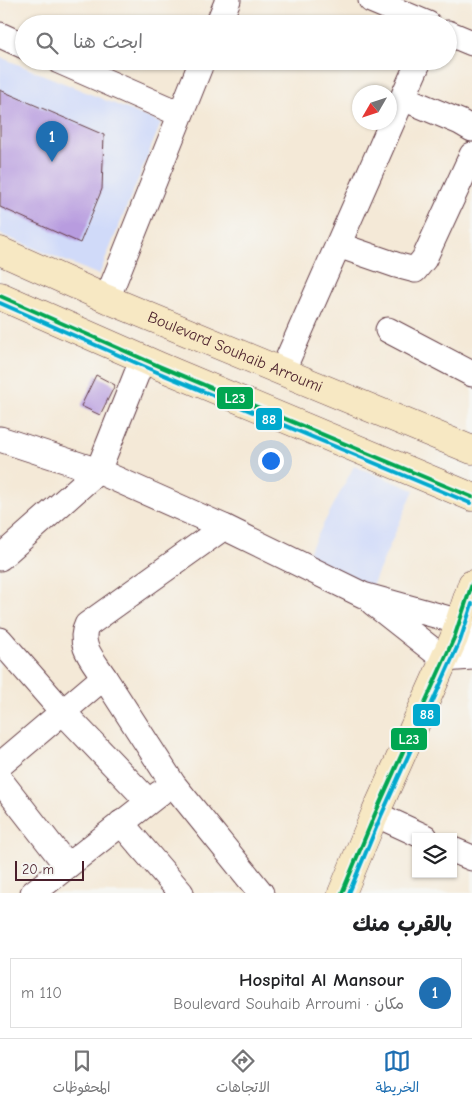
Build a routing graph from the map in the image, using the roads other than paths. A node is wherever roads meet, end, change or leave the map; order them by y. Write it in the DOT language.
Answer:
graph roads {
  1 [pos="228,0"];
  2 [pos="371,0"];
  3 [pos="222,15"];
  4 [pos="407,15"];
  5 [pos="0,35"];
  6 [pos="457,36"];
  7 [pos="15,42"];
  8 [pos="472,43"];
  9 [pos="80,70"];
  10 [pos="198,70"];
  11 [pos="415,70"];
  12 [pos="403,98"];
  13 [pos="180,114"];
  14 [pos="472,129"];
  15 [pos="472,155"];
  16 [pos="338,245"];
  17 [pos="0,251"];
  18 [pos="0,296"];
  19 [pos="107,299"];
  20 [pos="388,330"];
  21 [pos="143,358"];
  22 [pos="282,372"];
  23 [pos="472,374"];
  24 [pos="0,439"];
  25 [pos="472,450"];
  26 [pos="98,471"];
  27 [pos="472,496"];
  28 [pos="224,527"];
  29 [pos="0,558"];
  30 [pos="472,584"];
  31 [pos="363,596"];
  32 [pos="466,630"];
  33 [pos="0,640"];
  34 [pos="472,657"];
  35 [pos="444,659"];
  36 [pos="104,677"];
  37 [pos="62,712"];
  38 [pos="0,765"];
  39 [pos="0,780"];
  40 [pos="173,784"];
  41 [pos="148,801"];
  42 [pos="375,814"];
  43 [pos="121,823"];
  44 [pos="416,833"];
  45 [pos="457,852"];
  46 [pos="472,858"];
  47 [pos="67,866"];
  48 [pos="33,893"];
  49 [pos="181,893"];
  50 [pos="261,893"];
  51 [pos="342,893"];
  1 -- 3 [label="street"];
  2 -- 4 [label="street"];
  5 -- 7 [label="street"];
  6 -- 8 [label="street"];
  9 -- 13 [label="street"];
  10 -- 13 [label="street"];
  11 -- 12 [label="street"];
  12 -- 14 [label="street"];
  12 -- 16 [label="street"];
  13 -- 19 [label="street"];
  15 -- 16 [label="street"];
  16 -- 22 [label="street"];
  17 -- 19 [label="street, Boulevard Souhaib Arroumi"];
  18 -- 21 [label="street"];
  19 -- 22 [label="street, Boulevard Souhaib Arroumi"];
  20 -- 23 [label="street"];
  21 -- 26 [label="street"];
  21 -- 27 [label="street"];
  22 -- 25 [label="street, Boulevard Souhaib Arroumi"];
  24 -- 26 [label="street"];
  26 -- 28 [label="street"];
  26 -- 29 [label="street"];
  28 -- 31 [label="street"];
  28 -- 36 [label="street"];
  30 -- 32 [label="street"];
  31 -- 32 [label="street"];
  31 -- 35 [label="street"];
  32 -- 35 [label="street"];
  33 -- 37 [label="street"];
  34 -- 35 [label="street"];
  35 -- 42 [label="street"];
  36 -- 37 [label="street"];
  36 -- 40 [label="street"];
  37 -- 38 [label="street"];
  37 -- 41 [label="street"];
  39 -- 47 [label="street"];
  40 -- 41 [label="street"];
  40 -- 50 [label="street"];
  41 -- 43 [label="street"];
  42 -- 44 [label="street"];
  42 -- 51 [label="street"];
  43 -- 47 [label="street"];
  43 -- 49 [label="street"];
  45 -- 46 [label="street"];
  47 -- 48 [label="street"];
}
